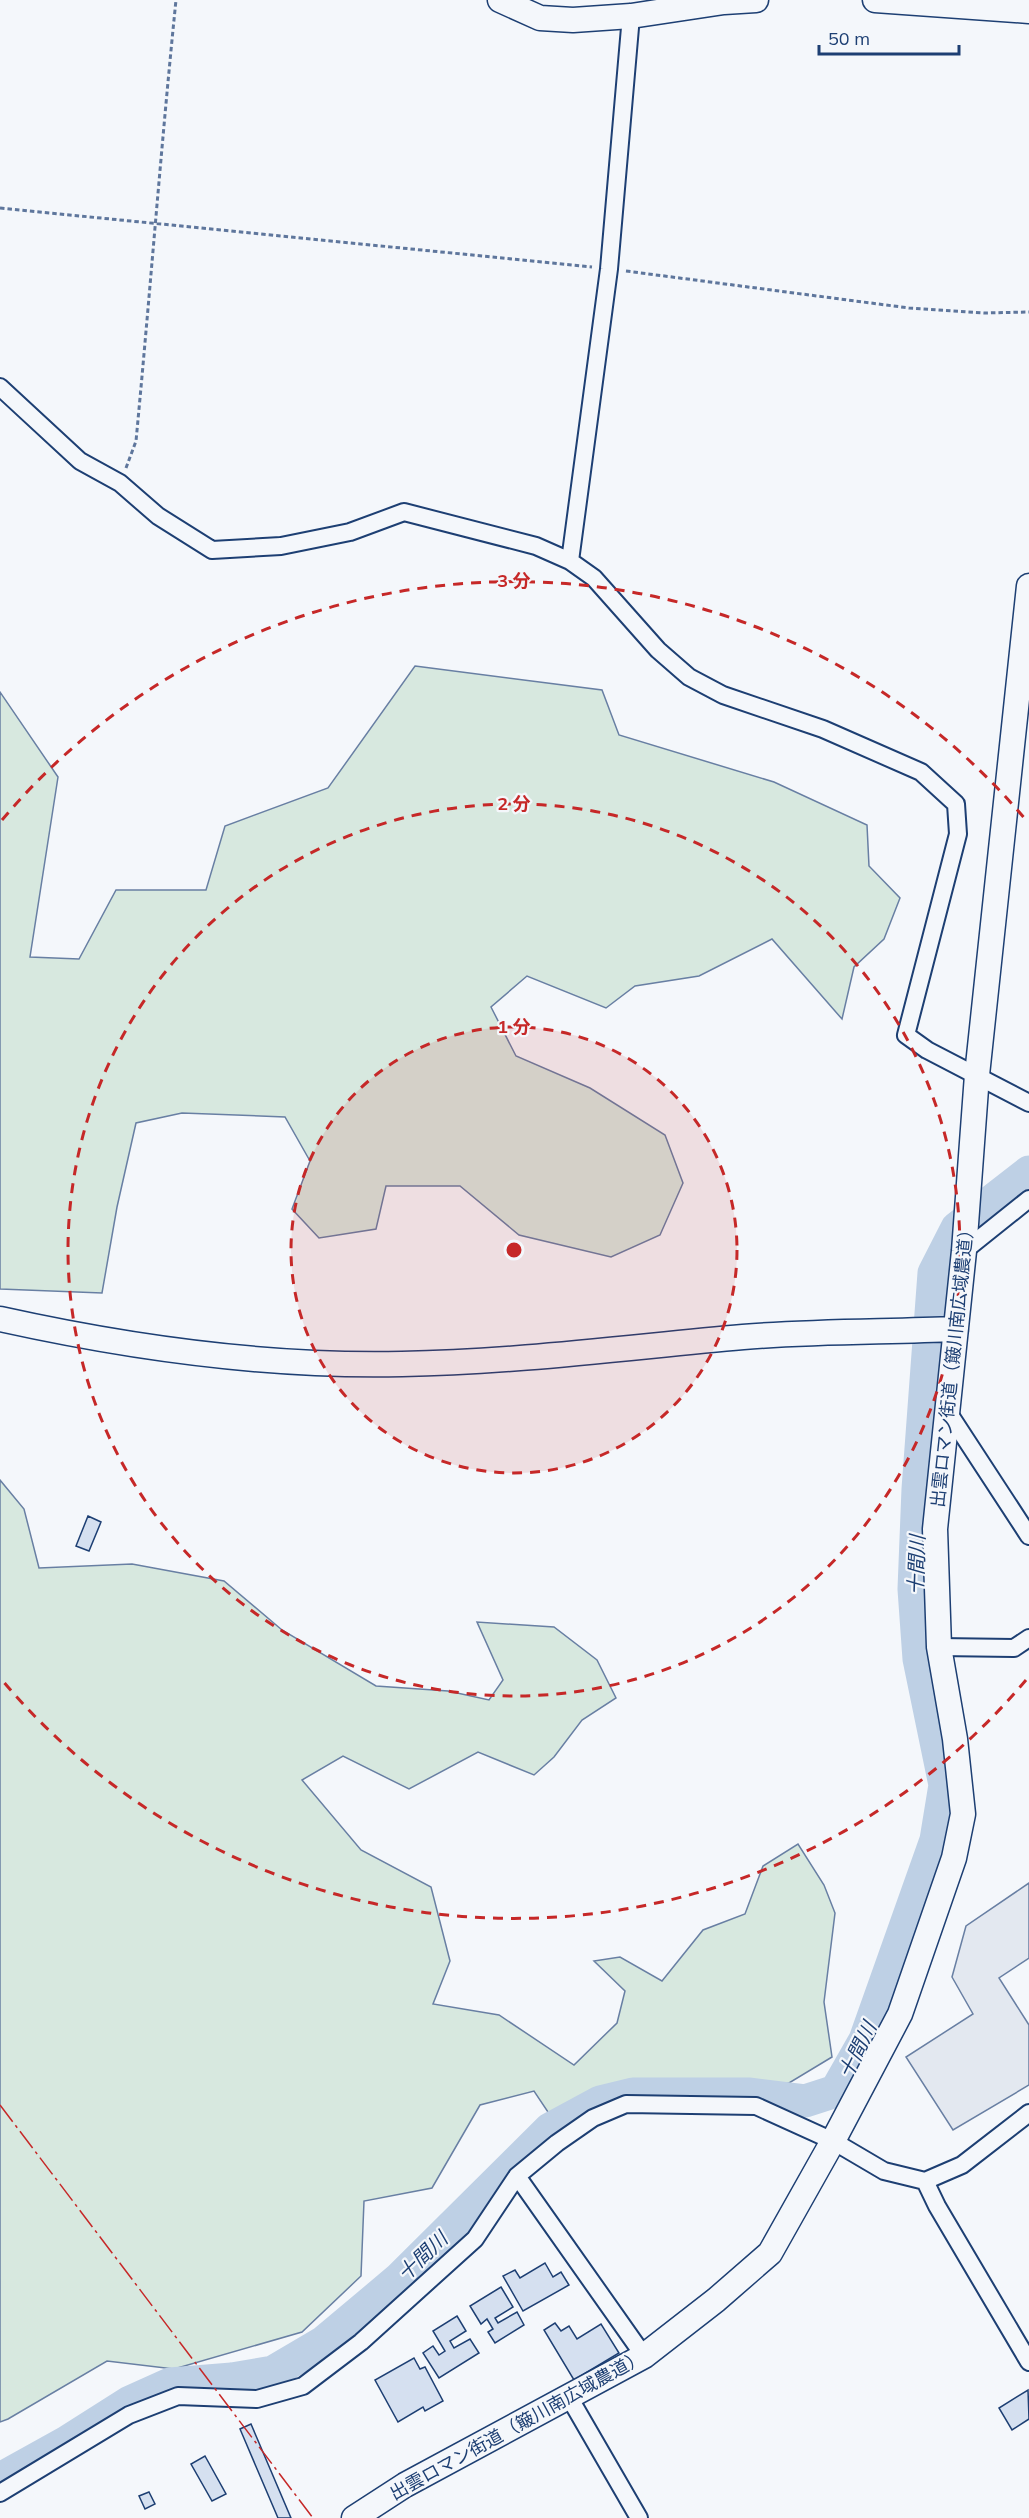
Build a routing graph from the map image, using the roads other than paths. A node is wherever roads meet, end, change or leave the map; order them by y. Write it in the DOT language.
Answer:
graph roads {
  1 [pos="500,0"];
  2 [pos="756,0"];
  3 [pos="875,0"];
  4 [pos="1029,11"];
  5 [pos="631,16"];
  6 [pos="0,387"];
  7 [pos="570,561"];
  8 [pos="1029,586"];
  9 [pos="977,1075"];
  10 [pos="1029,1102"];
  11 [pos="1029,1199"];
  12 [pos="964,1251"];
  13 [pos="0,1319"];
  14 [pos="956,1329"];
  15 [pos="946,1408"];
  16 [pos="1029,1536"];
  17 [pos="1029,1638"];
  18 [pos="939,1647"];
  19 [pos="1029,2113"];
  20 [pos="833,2141"];
  21 [pos="518,2176"];
  22 [pos="925,2181"];
  23 [pos="644,2356"];
  24 [pos="1029,2362"];
  25 [pos="569,2397"];
  26 [pos="0,2493"];
  27 [pos="354,2518"];
  28 [pos="639,2518"];
  1 -- 5 [label="street"];
  2 -- 5 [label="street"];
  3 -- 4 [label="street"];
  5 -- 7 [label="street"];
  6 -- 7 [label="street"];
  7 -- 9 [label="street"];
  8 -- 9 [label="street, 出雲ロマン街道（簸川南広域農道）"];
  9 -- 10 [label="street"];
  9 -- 12 [label="street, 出雲ロマン街道（簸川南広域農道）"];
  11 -- 12 [label="street"];
  12 -- 14 [label="street, 出雲ロマン街道（簸川南広域農道）"];
  13 -- 14 [label="street"];
  14 -- 15 [label="street, 出雲ロマン街道（簸川南広域農道）"];
  15 -- 16 [label="street"];
  15 -- 18 [label="street, 出雲ロマン街道（簸川南広域農道）"];
  17 -- 18 [label="street"];
  18 -- 20 [label="street, 出雲ロマン街道（簸川南広域農道）"];
  19 -- 22 [label="street"];
  20 -- 21 [label="street"];
  20 -- 22 [label="street"];
  20 -- 23 [label="street, 出雲ロマン街道（簸川南広域農道）"];
  21 -- 23 [label="street"];
  21 -- 26 [label="street"];
  22 -- 24 [label="street"];
  23 -- 25 [label="street, 出雲ロマン街道（簸川南広域農道）"];
  25 -- 27 [label="street, 出雲ロマン街道（簸川南広域農道）"];
  25 -- 28 [label="street"];
}
